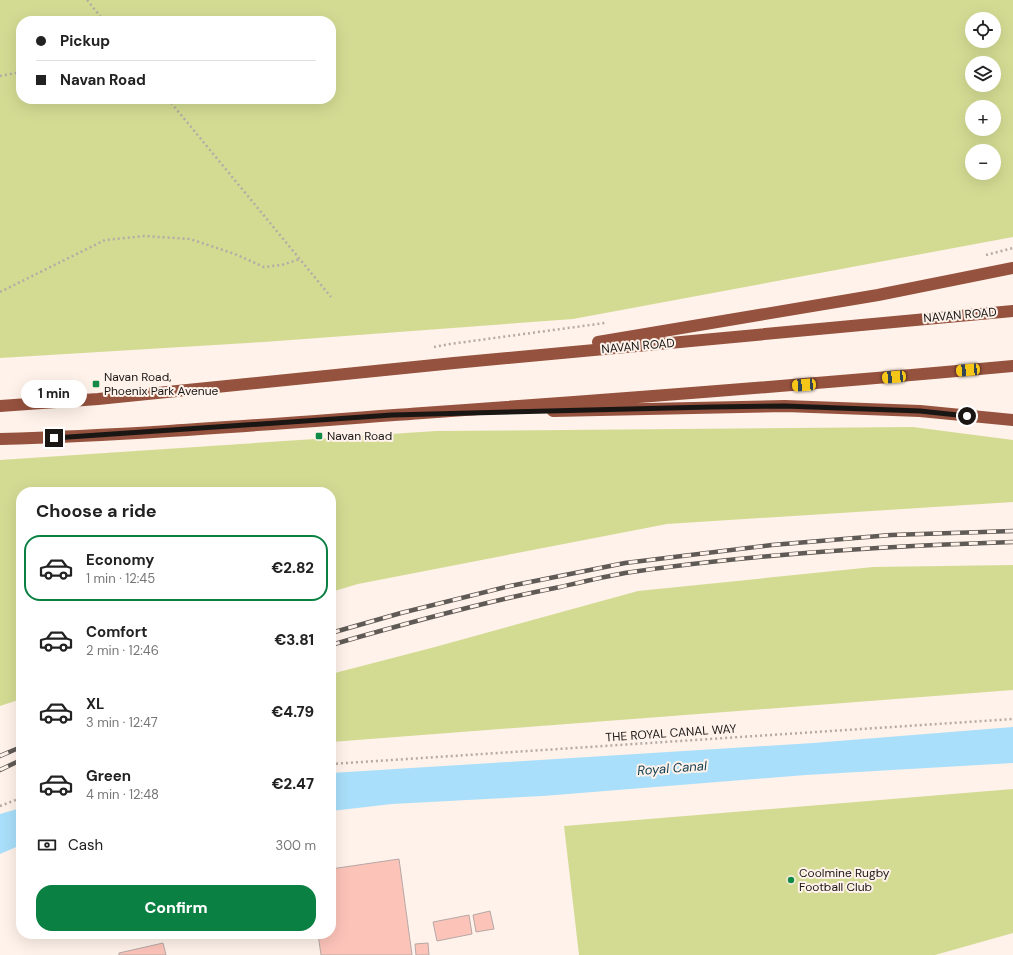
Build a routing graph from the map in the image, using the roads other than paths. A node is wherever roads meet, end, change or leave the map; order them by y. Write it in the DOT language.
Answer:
graph roads {
  1 [pos="1013,268"];
  2 [pos="1013,311"];
  3 [pos="454,363"];
  4 [pos="1013,366"];
  5 [pos="0,406"];
  6 [pos="392,415"];
  7 [pos="1013,420"];
  8 [pos="0,439"];
  1 -- 3 [label="main road"];
  2 -- 3 [label="main road, NAVAN ROAD"];
  3 -- 5 [label="main road, NAVAN ROAD"];
  4 -- 6 [label="main road"];
  6 -- 7 [label="main road"];
  6 -- 8 [label="main road"];
}
